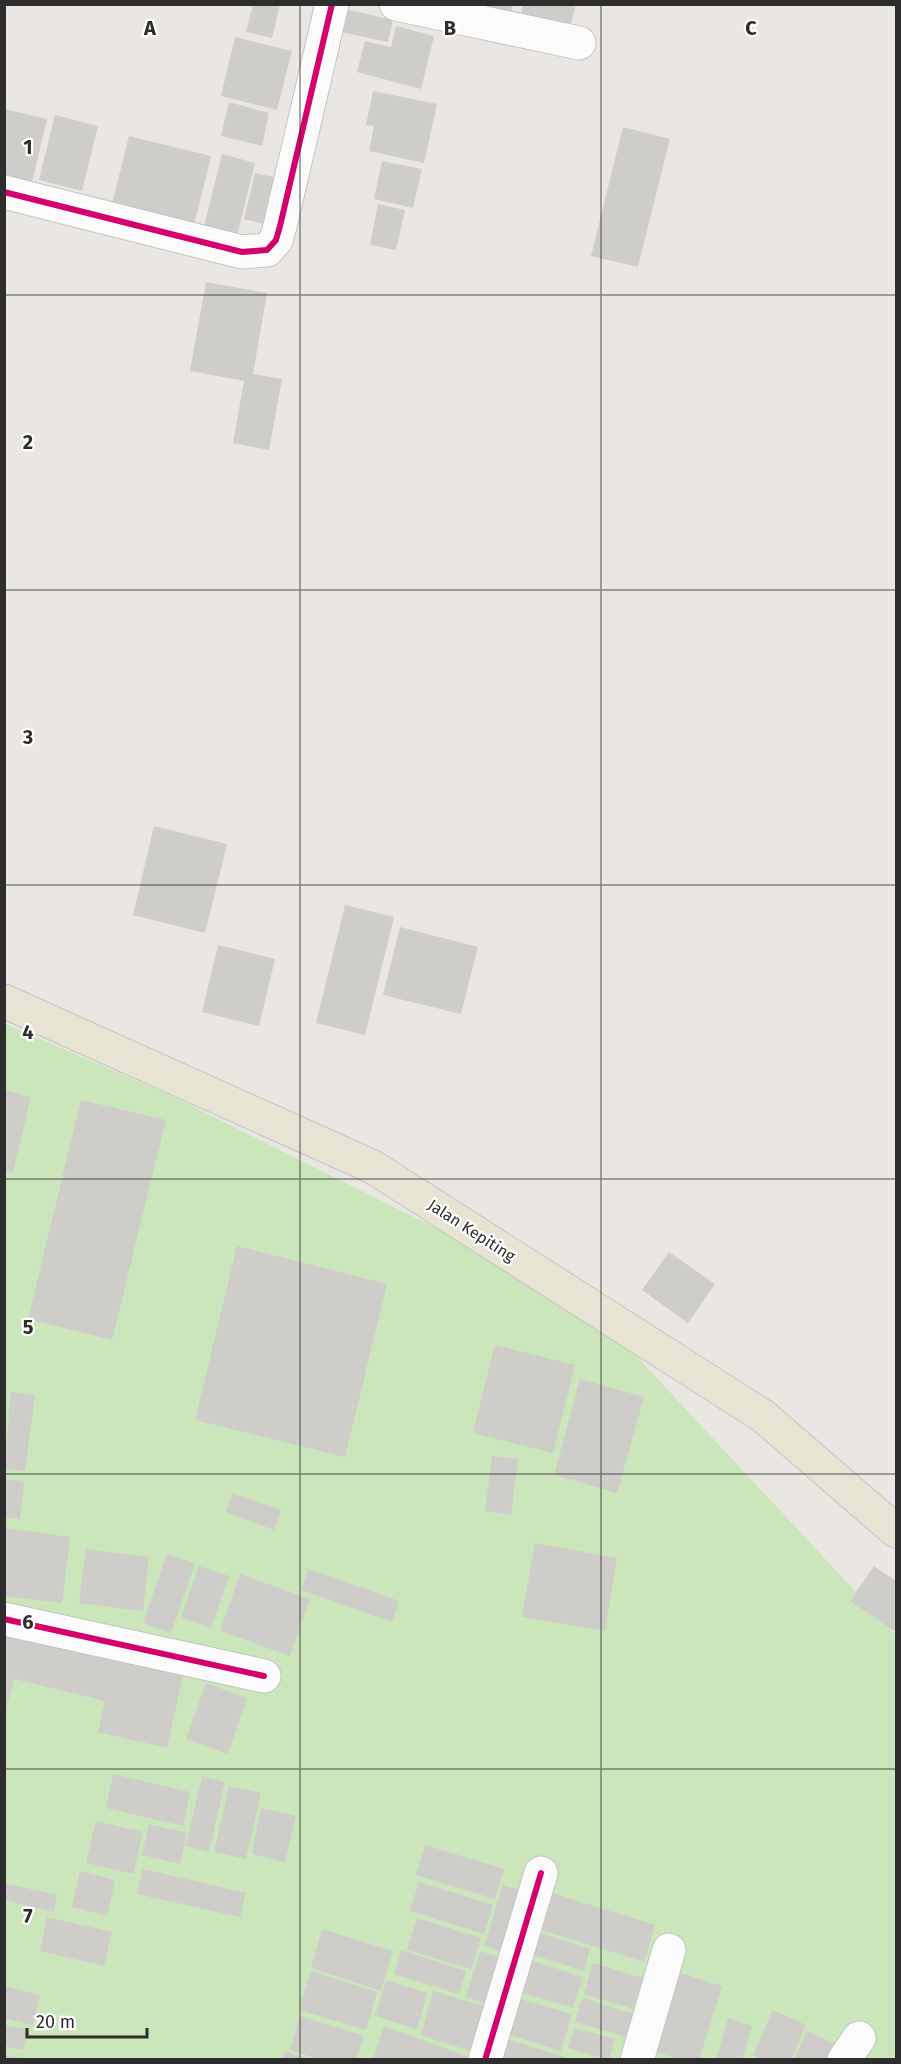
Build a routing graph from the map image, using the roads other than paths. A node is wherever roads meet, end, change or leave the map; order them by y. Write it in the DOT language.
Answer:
graph roads {
  1 [pos="332,4"];
  2 [pos="396,4"];
  3 [pos="579,43"];
  4 [pos="4,192"];
  5 [pos="4,1001"];
  6 [pos="897,1531"];
  7 [pos="4,1619"];
  8 [pos="264,1676"];
  9 [pos="541,1873"];
  10 [pos="669,1950"];
  11 [pos="485,2060"];
  12 [pos="638,2060"];
  1 -- 4 [label="street"];
  2 -- 3 [label="street"];
  5 -- 6 [label="main road, Jalan Kepiting"];
  7 -- 8 [label="street"];
  9 -- 11 [label="street"];
  10 -- 12 [label="street"];
}
